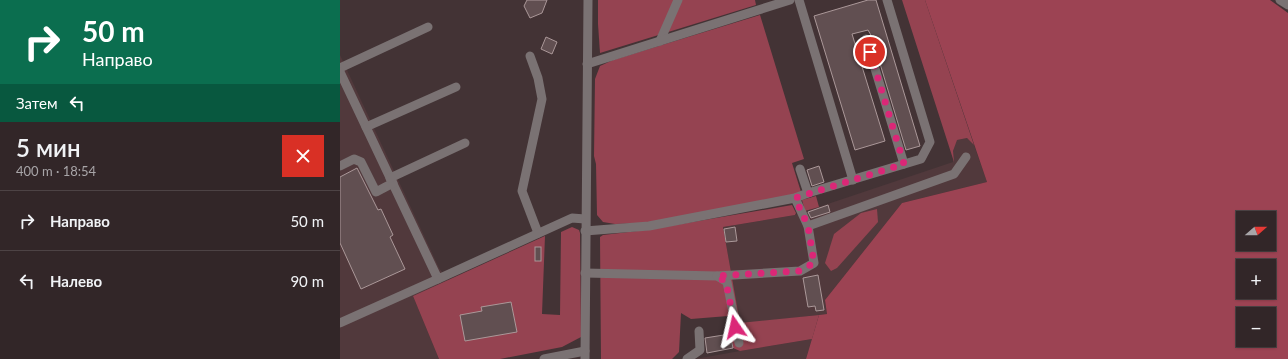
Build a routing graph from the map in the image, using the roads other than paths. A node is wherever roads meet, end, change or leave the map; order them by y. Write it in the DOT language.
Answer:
graph roads {
  1 [pos="588,0"];
  2 [pos="678,0"];
  3 [pos="790,0"];
  4 [pos="799,0"];
  5 [pos="886,0"];
  6 [pos="1280,0"];
  7 [pos="1288,6"];
  8 [pos="428,27"];
  9 [pos="866,39"];
  10 [pos="660,41"];
  11 [pos="530,56"];
  12 [pos="587,64"];
  13 [pos="340,68"];
  14 [pos="340,73"];
  15 [pos="456,86"];
  16 [pos="366,127"];
  17 [pos="465,143"];
  18 [pos="966,157"];
  19 [pos="904,164"];
  20 [pos="340,166"];
  21 [pos="800,168"];
  22 [pos="853,180"];
  23 [pos="391,181"];
  24 [pos="808,193"];
  25 [pos="795,198"];
  26 [pos="585,219"];
  27 [pos="808,226"];
  28 [pos="585,231"];
  29 [pos="538,233"];
  30 [pos="585,273"];
  31 [pos="717,276"];
  32 [pos="438,279"];
  33 [pos="340,323"];
  34 [pos="699,331"];
  35 [pos="739,343"];
  36 [pos="585,355"];
  37 [pos="544,359"];
  38 [pos="687,359"];
  1 -- 12 [label="street"];
  2 -- 10 [label="street"];
  3 -- 10 [label="street"];
  4 -- 22 [label="street"];
  5 -- 19 [label="street"];
  6 -- 7 [label="street"];
  8 -- 13 [label="street"];
  9 -- 19 [label="street"];
  10 -- 12 [label="street"];
  11 -- 29 [label="street"];
  12 -- 26 [label="street"];
  14 -- 16 [label="street"];
  15 -- 16 [label="street"];
  16 -- 23 [label="street"];
  17 -- 23 [label="street"];
  18 -- 27 [label="street"];
  19 -- 22 [label="street"];
  20 -- 23 [label="street"];
  21 -- 24 [label="street"];
  22 -- 24 [label="street"];
  23 -- 32 [label="street"];
  24 -- 25 [label="street"];
  25 -- 27 [label="street"];
  25 -- 28 [label="street"];
  26 -- 28 [label="street"];
  26 -- 29 [label="street"];
  27 -- 31 [label="street"];
  28 -- 30 [label="street"];
  29 -- 32 [label="street"];
  30 -- 31 [label="street"];
  30 -- 36 [label="street"];
  31 -- 35 [label="street"];
  32 -- 33 [label="street"];
  34 -- 38 [label="street"];
  36 -- 37 [label="street"];
}
